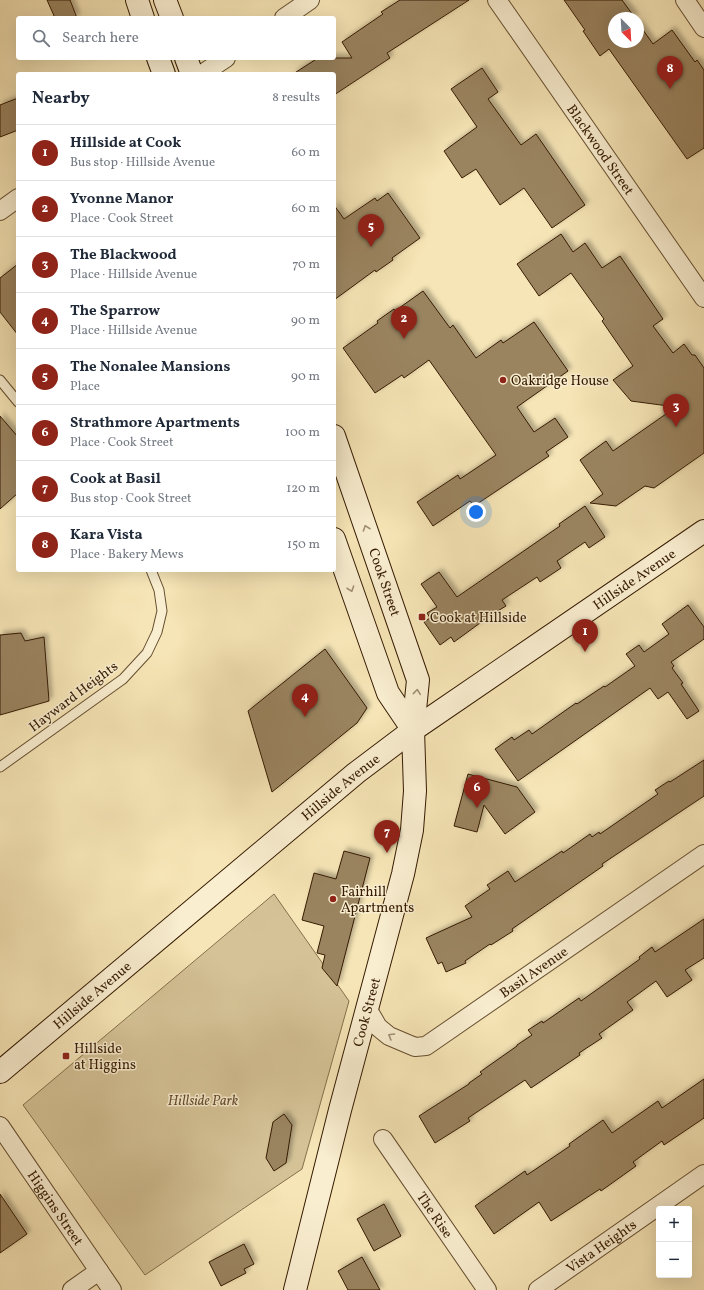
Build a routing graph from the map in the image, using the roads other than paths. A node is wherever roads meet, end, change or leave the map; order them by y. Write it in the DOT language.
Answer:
graph roads {
  1 [pos="137,0"];
  2 [pos="165,0"];
  3 [pos="310,0"];
  4 [pos="497,0"];
  5 [pos="685,0"];
  6 [pos="143,16"];
  7 [pos="171,16"];
  8 [pos="287,16"];
  9 [pos="704,28"];
  10 [pos="159,60"];
  11 [pos="187,60"];
  12 [pos="223,60"];
  13 [pos="163,72"];
  14 [pos="191,72"];
  15 [pos="205,72"];
  16 [pos="16,199"];
  17 [pos="0,211"];
  18 [pos="704,298"];
  19 [pos="0,380"];
  20 [pos="16,400"];
  21 [pos="336,442"];
  22 [pos="704,531"];
  23 [pos="336,545"];
  24 [pos="152,572"];
  25 [pos="413,730"];
  26 [pos="0,767"];
  27 [pos="704,854"];
  28 [pos="367,1008"];
  29 [pos="0,1072"];
  30 [pos="0,1126"];
  31 [pos="383,1139"];
  32 [pos="704,1174"];
  33 [pos="99,1271"];
  34 [pos="72,1290"];
  35 [pos="112,1290"];
  36 [pos="295,1290"];
  37 [pos="487,1290"];
  38 [pos="538,1290"];
  1 -- 6 [label="main road"];
  2 -- 7 [label="main road"];
  3 -- 8 [label="street"];
  4 -- 18 [label="street, Blackwood Street"];
  5 -- 9 [label="street"];
  10 -- 13 [label="main road"];
  11 -- 14 [label="main road"];
  12 -- 15 [label="street"];
  16 -- 17 [label="street"];
  19 -- 20 [label="lane"];
  25 -- 21 [label="main road, Cook Street, one-way"];
  22 -- 25 [label="main road, Hillside Avenue"];
  23 -- 25 [label="main road, one-way"];
  24 -- 26 [label="lane, Hayward Heights"];
  25 -- 28 [label="main road, Cook Street"];
  25 -- 29 [label="main road, Hillside Avenue"];
  27 -- 28 [label="street, Basil Avenue, one-way"];
  28 -- 36 [label="main road, Cook Street"];
  30 -- 33 [label="street, Higgins Street"];
  31 -- 37 [label="street, The Rise"];
  32 -- 38 [label="street, Vista Heights"];
  33 -- 34 [label="street"];
  33 -- 35 [label="street, Higgins Street"];
}
